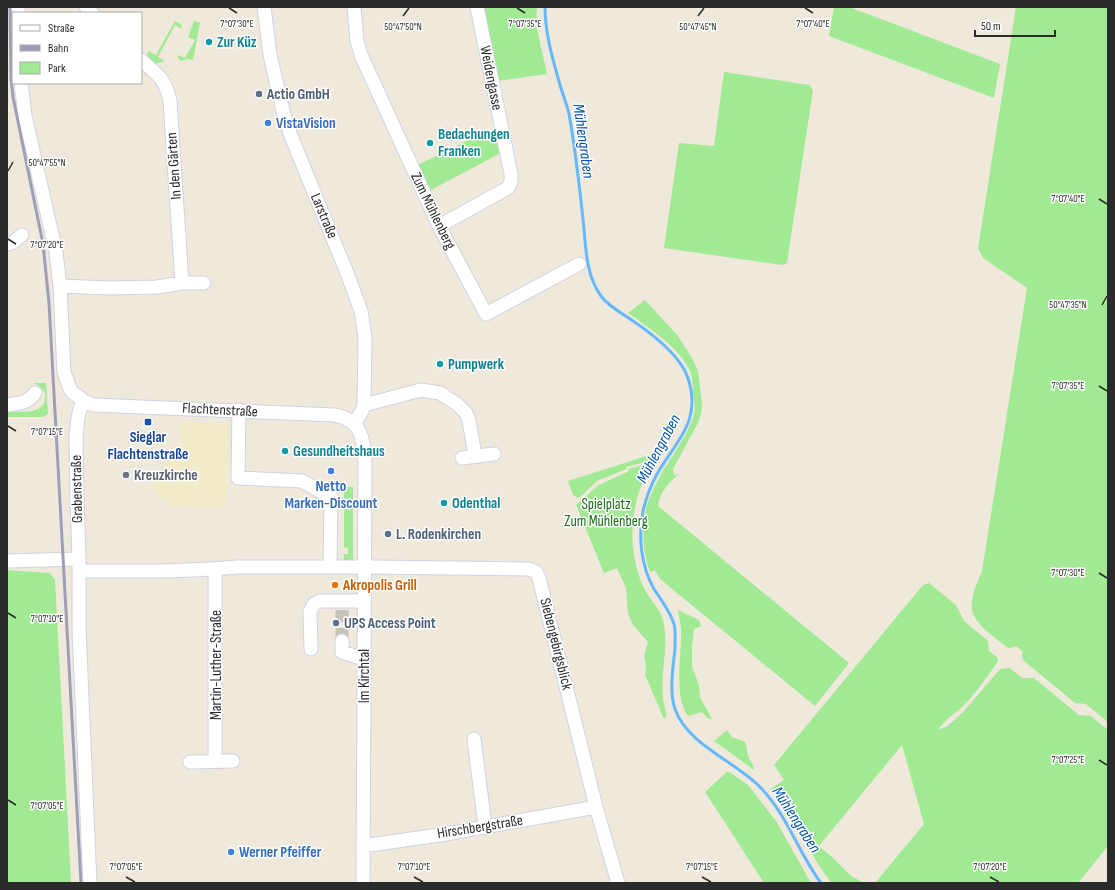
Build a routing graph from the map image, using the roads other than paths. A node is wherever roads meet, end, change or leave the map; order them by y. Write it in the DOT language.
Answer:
graph roads {
  1 [pos="264,7"];
  2 [pos="354,7"];
  3 [pos="477,7"];
  4 [pos="142,61"];
  5 [pos="21,84"];
  6 [pos="439,226"];
  7 [pos="22,235"];
  8 [pos="7,244"];
  9 [pos="579,264"];
  10 [pos="182,283"];
  11 [pos="204,283"];
  12 [pos="60,286"];
  13 [pos="35,393"];
  14 [pos="84,402"];
  15 [pos="7,405"];
  16 [pos="364,405"];
  17 [pos="239,410"];
  18 [pos="354,424"];
  19 [pos="494,454"];
  20 [pos="475,456"];
  21 [pos="462,458"];
  22 [pos="7,561"];
  23 [pos="80,565"];
  24 [pos="330,567"];
  25 [pos="365,568"];
  26 [pos="215,570"];
  27 [pos="364,601"];
  28 [pos="342,641"];
  29 [pos="311,649"];
  30 [pos="364,659"];
  31 [pos="474,739"];
  32 [pos="216,761"];
  33 [pos="233,761"];
  34 [pos="190,762"];
  35 [pos="596,807"];
  36 [pos="485,826"];
  37 [pos="363,846"];
  38 [pos="90,883"];
  39 [pos="363,883"];
  40 [pos="618,883"];
  1 -- 16 [label="street, Larstraße"];
  2 -- 6 [label="street, Zum Mühlenberg"];
  3 -- 6 [label="street, Weidengasse"];
  4 -- 10 [label="street, In den Gärten"];
  5 -- 12 [label="street"];
  6 -- 9 [label="street, Zum Mühlenberg"];
  7 -- 8 [label="street"];
  10 -- 11 [label="street"];
  10 -- 12 [label="street"];
  12 -- 14 [label="street"];
  13 -- 15 [label="street"];
  14 -- 17 [label="street, Flachtenstraße"];
  14 -- 23 [label="street, Grabenstraße"];
  16 -- 18 [label="street, Larstraße"];
  16 -- 20 [label="street"];
  17 -- 18 [label="street, Flachtenstraße"];
  17 -- 24 [label="street"];
  18 -- 25 [label="street, Im Kirchtal"];
  19 -- 20 [label="street"];
  20 -- 21 [label="street"];
  22 -- 23 [label="street"];
  23 -- 26 [label="street"];
  23 -- 38 [label="street, Grabenstraße"];
  24 -- 25 [label="street"];
  24 -- 26 [label="street"];
  25 -- 27 [label="street, Im Kirchtal"];
  25 -- 35 [label="street, Siebengebirgsblick"];
  26 -- 32 [label="street, Martin-Luther-Straße"];
  27 -- 29 [label="street"];
  27 -- 30 [label="street, Im Kirchtal"];
  28 -- 30 [label="street"];
  30 -- 37 [label="street, Im Kirchtal"];
  31 -- 36 [label="street"];
  32 -- 33 [label="street"];
  32 -- 34 [label="street"];
  35 -- 36 [label="street, Hirschbergstraße"];
  35 -- 40 [label="street, Siebengebirgsblick"];
  36 -- 37 [label="street, Hirschbergstraße"];
  37 -- 39 [label="street, Im Kirchtal"];
}
